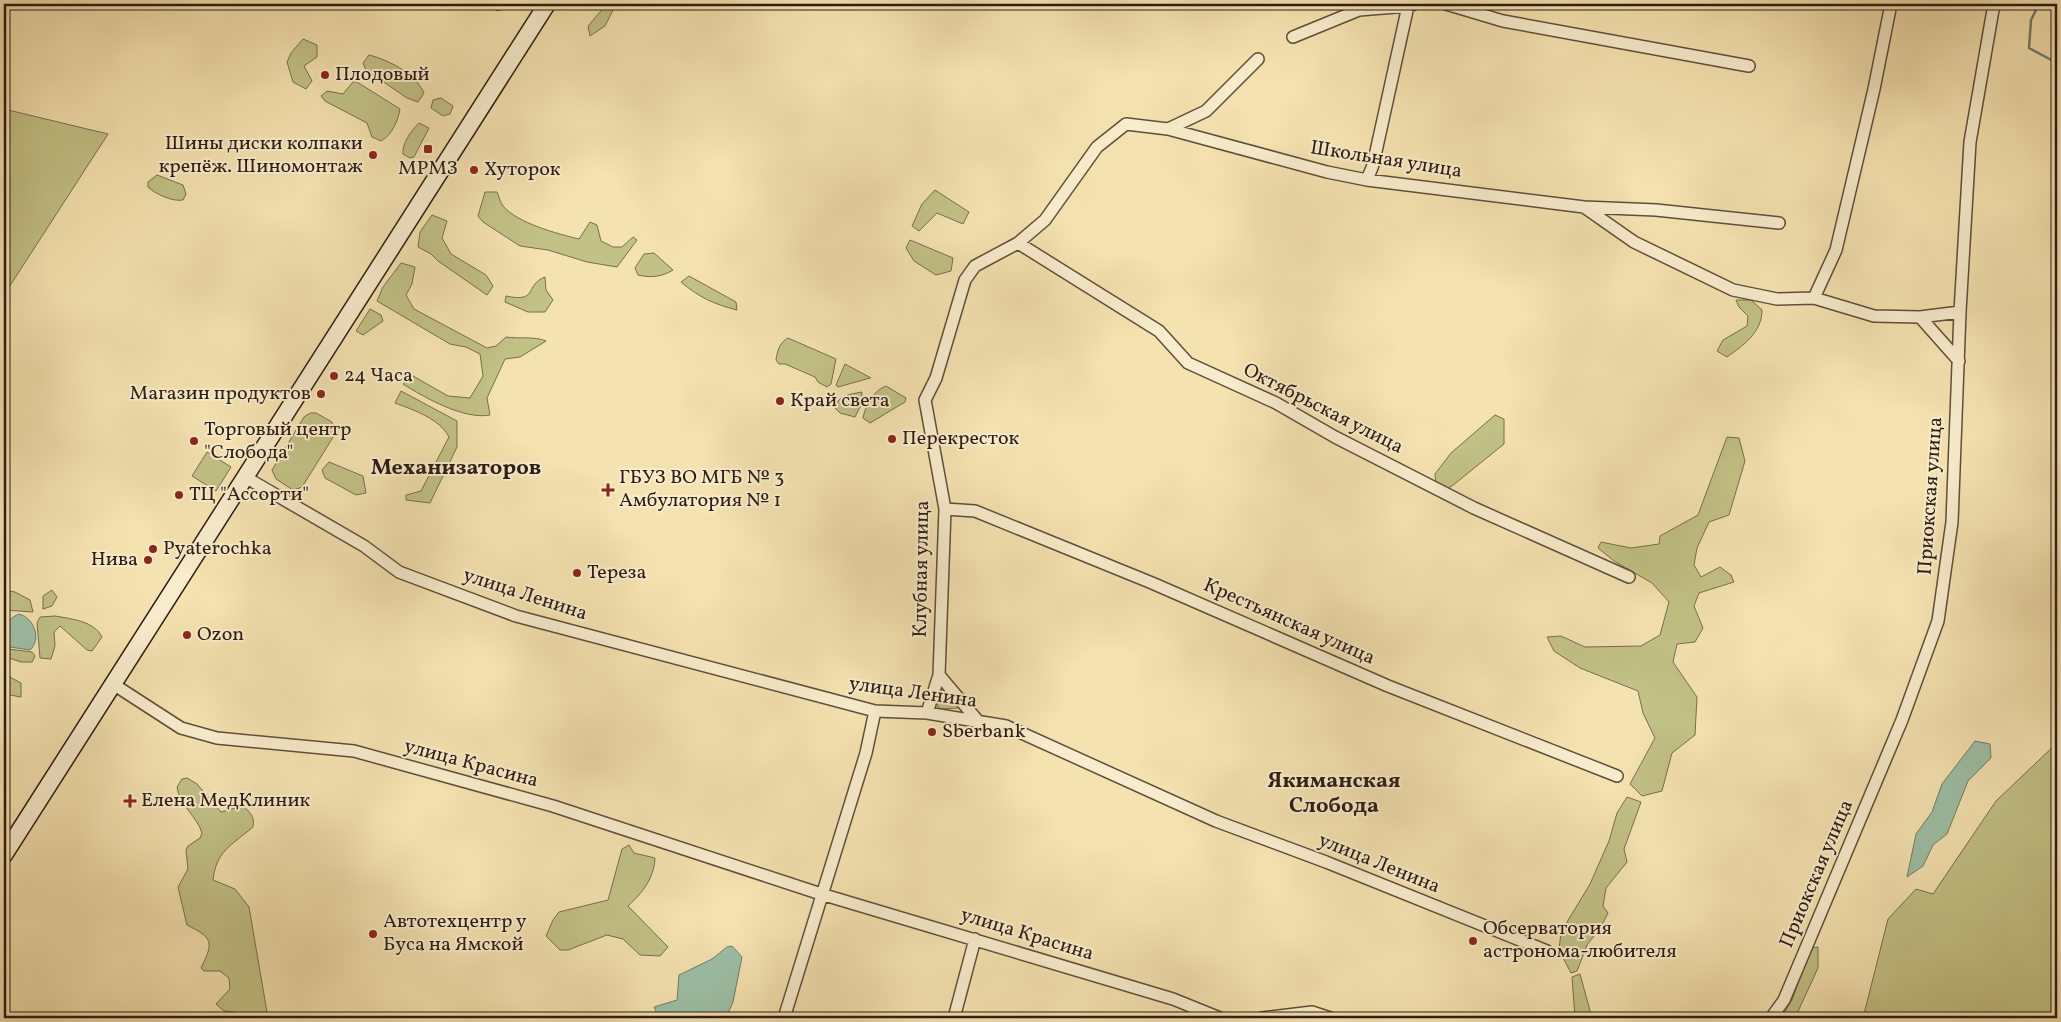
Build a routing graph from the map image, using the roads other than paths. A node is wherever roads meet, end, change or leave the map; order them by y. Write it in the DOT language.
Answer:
graph roads {
  1 [pos="547,4"];
  2 [pos="1446,4"];
  3 [pos="1891,4"];
  4 [pos="1994,4"];
  5 [pos="1411,5"];
  6 [pos="1293,37"];
  7 [pos="1258,59"];
  8 [pos="1749,66"];
  9 [pos="1126,124"];
  10 [pos="1168,129"];
  11 [pos="1367,180"];
  12 [pos="1584,207"];
  13 [pos="1779,223"];
  14 [pos="1018,243"];
  15 [pos="1814,298"];
  16 [pos="1960,312"];
  17 [pos="1920,318"];
  18 [pos="1959,361"];
  19 [pos="245,477"];
  20 [pos="945,509"];
  21 [pos="1629,577"];
  22 [pos="939,675"];
  23 [pos="113,684"];
  24 [pos="875,711"];
  25 [pos="927,713"];
  26 [pos="978,721"];
  27 [pos="1617,776"];
  28 [pos="4,855"];
  29 [pos="821,894"];
  30 [pos="975,939"];
  31 [pos="1547,951"];
  32 [pos="784,1018"];
  33 [pos="954,1018"];
  34 [pos="1220,1018"];
  35 [pos="1262,1018"];
  36 [pos="1330,1018"];
  37 [pos="1771,1018"];
  1 -- 19 [label="main road"];
  2 -- 8 [label="street"];
  3 -- 15 [label="street"];
  4 -- 16 [label="street, Приокская улица"];
  5 -- 6 [label="street"];
  5 -- 11 [label="street"];
  7 -- 10 [label="street"];
  9 -- 10 [label="street, Школьная улица"];
  9 -- 14 [label="street, Клубная улица"];
  10 -- 11 [label="street, Школьная улица"];
  11 -- 12 [label="street, Школьная улица"];
  12 -- 13 [label="street, Школьная улица"];
  12 -- 15 [label="street, Школьная улица"];
  14 -- 20 [label="street, Клубная улица"];
  14 -- 21 [label="street, Октябрьская улица"];
  15 -- 17 [label="street, Школьная улица"];
  16 -- 17 [label="street, Школьная улица"];
  16 -- 18 [label="street, Приокская улица"];
  17 -- 18 [label="street"];
  18 -- 37 [label="street, Приокская улица"];
  19 -- 23 [label="main road"];
  19 -- 24 [label="street, улица Ленина"];
  20 -- 22 [label="street, Клубная улица"];
  20 -- 27 [label="street, Крестьянская улица"];
  22 -- 25 [label="street, Клубная улица"];
  22 -- 26 [label="street"];
  23 -- 28 [label="main road"];
  23 -- 29 [label="street, улица Красина"];
  24 -- 25 [label="street, улица Ленина"];
  24 -- 29 [label="street"];
  25 -- 26 [label="street, улица Ленина"];
  26 -- 31 [label="street, улица Ленина"];
  29 -- 30 [label="street, улица Красина"];
  29 -- 32 [label="street"];
  30 -- 33 [label="street"];
  30 -- 34 [label="street, улица Красина"];
  35 -- 36 [label="street"];
}
